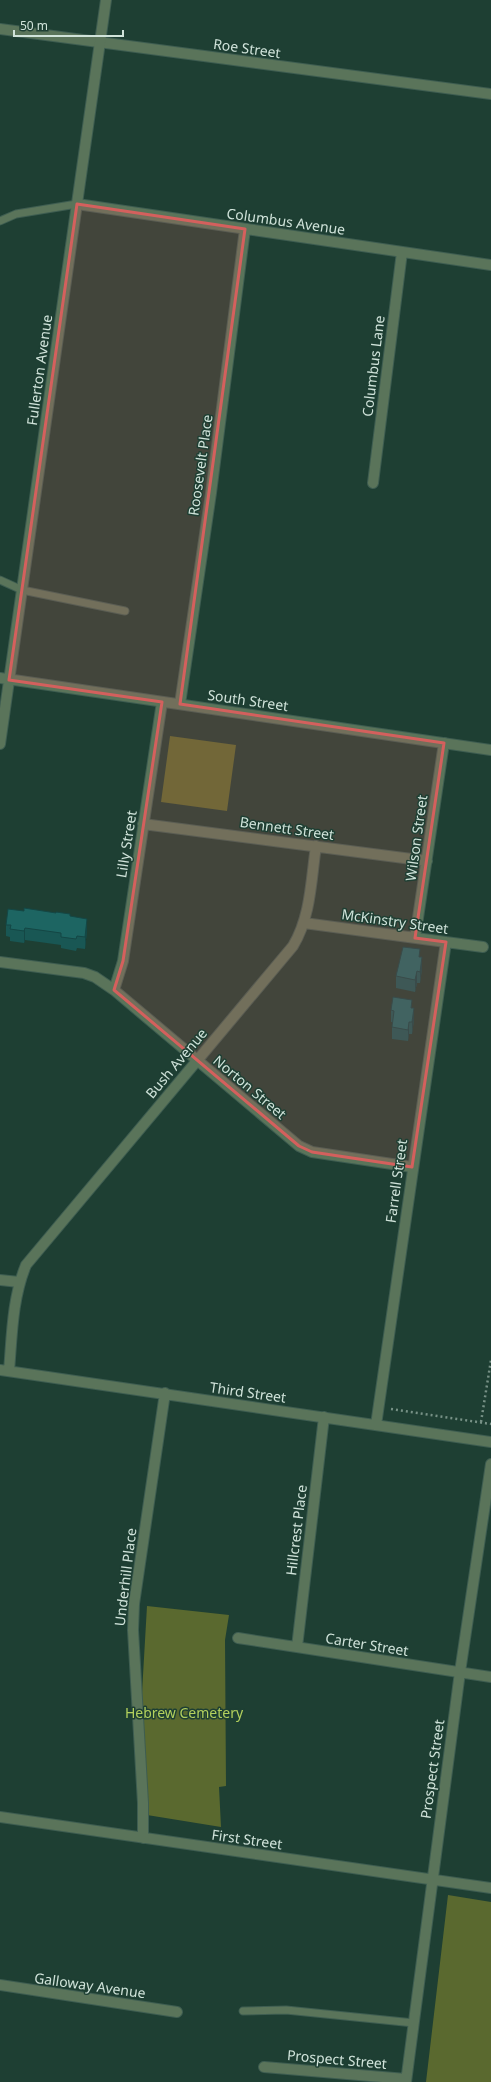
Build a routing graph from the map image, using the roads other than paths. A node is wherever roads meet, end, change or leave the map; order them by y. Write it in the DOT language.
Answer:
graph roads {
  1 [pos="106,0"];
  2 [pos="0,29"];
  3 [pos="100,43"];
  4 [pos="491,94"];
  5 [pos="77,204"];
  6 [pos="0,221"];
  7 [pos="245,229"];
  8 [pos="402,252"];
  9 [pos="491,265"];
  10 [pos="373,483"];
  11 [pos="0,580"];
  12 [pos="22,590"];
  13 [pos="125,611"];
  14 [pos="5,679"];
  15 [pos="162,702"];
  16 [pos="180,704"];
  17 [pos="444,743"];
  18 [pos="0,744"];
  19 [pos="491,750"];
  20 [pos="144,824"];
  21 [pos="316,846"];
  22 [pos="427,861"];
  23 [pos="304,923"];
  24 [pos="415,938"];
  25 [pos="446,942"];
  26 [pos="483,947"];
  27 [pos="0,962"];
  28 [pos="114,990"];
  29 [pos="197,1060"];
  30 [pos="412,1167"];
  31 [pos="0,1280"];
  32 [pos="19,1282"];
  33 [pos="4,1371"];
  34 [pos="164,1393"];
  35 [pos="324,1417"];
  36 [pos="376,1425"];
  37 [pos="491,1442"];
  38 [pos="491,1464"];
  39 [pos="238,1638"];
  40 [pos="297,1647"];
  41 [pos="460,1672"];
  42 [pos="491,1677"];
  43 [pos="0,1817"];
  44 [pos="143,1838"];
  45 [pos="431,1880"];
  46 [pos="491,1888"];
  47 [pos="0,1985"];
  48 [pos="243,2011"];
  49 [pos="177,2012"];
  50 [pos="414,2023"];
  51 [pos="264,2067"];
  52 [pos="406,2081"];
  1 -- 3 [label="street, Fullerton Avenue"];
  2 -- 3 [label="street, Roe Street"];
  3 -- 4 [label="street, Roe Street"];
  3 -- 5 [label="street, Fullerton Avenue"];
  5 -- 6 [label="lane"];
  5 -- 7 [label="street, Columbus Avenue"];
  5 -- 12 [label="street, Fullerton Avenue"];
  7 -- 8 [label="street, Columbus Avenue"];
  7 -- 16 [label="street, Roosevelt Place"];
  8 -- 9 [label="street, Columbus Avenue"];
  8 -- 10 [label="street, Columbus Lane"];
  11 -- 12 [label="lane"];
  12 -- 13 [label="lane"];
  12 -- 14 [label="street, Fullerton Avenue"];
  14 -- 15 [label="street, South Street"];
  14 -- 18 [label="street, Fullerton Avenue"];
  15 -- 16 [label="street, South Street"];
  15 -- 20 [label="street, Lilly Street"];
  16 -- 17 [label="street, South Street"];
  17 -- 19 [label="street, South Street"];
  17 -- 22 [label="street, Wilson Street"];
  20 -- 21 [label="street, Bennett Street"];
  20 -- 28 [label="street, Lilly Street"];
  21 -- 22 [label="street, Bennett Street"];
  21 -- 23 [label="street, Bush Avenue"];
  22 -- 24 [label="street, Wilson Street"];
  23 -- 24 [label="street, McKinstry Street"];
  23 -- 29 [label="street, Bush Avenue"];
  24 -- 25 [label="street, McKinstry Street"];
  25 -- 26 [label="street, McKinstry Street"];
  25 -- 30 [label="street, Farrell Street"];
  27 -- 28 [label="street, Norton Street"];
  28 -- 29 [label="street, Norton Street"];
  29 -- 30 [label="street, Norton Street"];
  29 -- 32 [label="street, Bush Avenue"];
  30 -- 36 [label="street, Farrell Street"];
  31 -- 32 [label="street"];
  32 -- 33 [label="street, Bush Avenue"];
  33 -- 34 [label="street, Third Street"];
  34 -- 35 [label="street, Third Street"];
  34 -- 44 [label="street, Underhill Place"];
  35 -- 36 [label="street, Third Street"];
  35 -- 40 [label="street, Hillcrest Place"];
  36 -- 37 [label="street, Third Street"];
  38 -- 41 [label="street, Prospect Street"];
  39 -- 40 [label="street, Carter Street"];
  40 -- 41 [label="street, Carter Street"];
  41 -- 42 [label="street, Carter Street"];
  41 -- 45 [label="street, Prospect Street"];
  43 -- 44 [label="street, First Street"];
  44 -- 45 [label="street, First Street"];
  45 -- 46 [label="street, First Street"];
  45 -- 50 [label="street, Prospect Street"];
  47 -- 49 [label="street, Galloway Avenue"];
  48 -- 50 [label="lane"];
  50 -- 52 [label="street, Prospect Street"];
  51 -- 52 [label="street, Prospect Street"];
}
